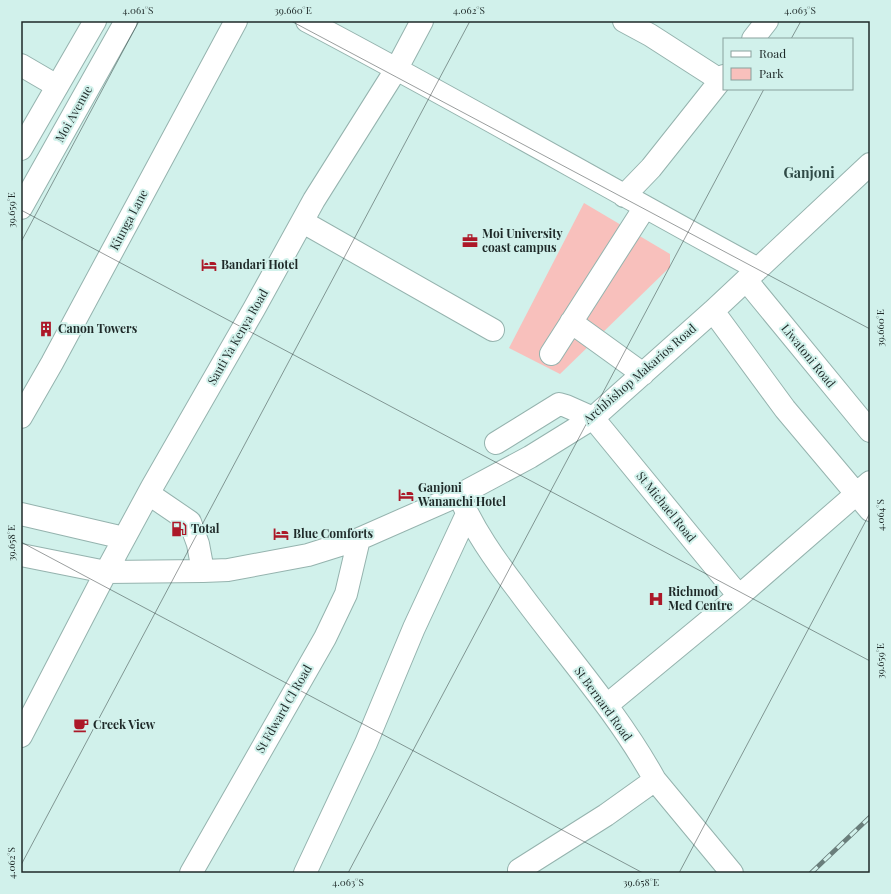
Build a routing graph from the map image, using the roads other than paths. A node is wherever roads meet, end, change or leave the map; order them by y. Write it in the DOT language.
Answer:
graph roads {
  1 [pos="95,21"];
  2 [pos="126,21"];
  3 [pos="236,21"];
  4 [pos="307,21"];
  5 [pos="422,21"];
  6 [pos="624,21"];
  7 [pos="767,21"];
  8 [pos="754,38"];
  9 [pos="21,65"];
  10 [pos="397,68"];
  11 [pos="722,78"];
  12 [pos="57,86"];
  13 [pos="21,149"];
  14 [pos="870,164"];
  15 [pos="624,196"];
  16 [pos="21,208"];
  17 [pos="644,208"];
  18 [pos="303,222"];
  19 [pos="752,275"];
  20 [pos="713,311"];
  21 [pos="571,322"];
  22 [pos="493,330"];
  23 [pos="551,354"];
  24 [pos="643,374"];
  25 [pos="21,418"];
  26 [pos="593,418"];
  27 [pos="870,431"];
  28 [pos="496,443"];
  29 [pos="149,494"];
  30 [pos="866,495"];
  31 [pos="463,504"];
  32 [pos="21,514"];
  33 [pos="124,538"];
  34 [pos="359,539"];
  35 [pos="21,555"];
  36 [pos="203,571"];
  37 [pos="106,572"];
  38 [pos="739,596"];
  39 [pos="607,705"];
  40 [pos="21,736"];
  41 [pos="655,780"];
  42 [pos="519,870"];
  43 [pos="191,873"];
  44 [pos="305,873"];
  45 [pos="732,873"];
  1 -- 12 [label="street"];
  2 -- 16 [label="street, Moi Avenue"];
  3 -- 25 [label="street, Kiunga Lane"];
  4 -- 10 [label="street"];
  5 -- 10 [label="street, Sauti Ya Kenya Road"];
  6 -- 11 [label="street"];
  7 -- 8 [label="street"];
  9 -- 12 [label="street"];
  10 -- 15 [label="street"];
  10 -- 18 [label="street, Sauti Ya Kenya Road"];
  11 -- 15 [label="street"];
  12 -- 13 [label="street"];
  14 -- 19 [label="street, Archbishop Makarios Road"];
  15 -- 17 [label="street"];
  17 -- 19 [label="street"];
  17 -- 21 [label="street"];
  18 -- 22 [label="street"];
  18 -- 29 [label="street, Sauti Ya Kenya Road"];
  19 -- 20 [label="street, Archbishop Makarios Road"];
  19 -- 27 [label="street, Liwatoni Road"];
  20 -- 24 [label="street, Archbishop Makarios Road"];
  20 -- 30 [label="street"];
  21 -- 23 [label="street"];
  21 -- 24 [label="street"];
  24 -- 26 [label="street, Archbishop Makarios Road"];
  26 -- 28 [label="street"];
  26 -- 31 [label="street, Archbishop Makarios Road"];
  26 -- 38 [label="street, St Michael Road"];
  29 -- 33 [label="street, Sauti Ya Kenya Road"];
  29 -- 36 [label="street"];
  30 -- 38 [label="street"];
  31 -- 34 [label="street, Archbishop Makarios Road"];
  31 -- 39 [label="street, St Bernard Road"];
  31 -- 44 [label="street"];
  32 -- 33 [label="street"];
  33 -- 37 [label="street, Sauti Ya Kenya Road"];
  34 -- 36 [label="street, Archbishop Makarios Road"];
  34 -- 43 [label="street, St Fdward Cl Road"];
  35 -- 37 [label="street, Archbishop Makarios Road"];
  36 -- 37 [label="street, Archbishop Makarios Road"];
  37 -- 40 [label="street, Sauti Ya Kenya Road"];
  38 -- 39 [label="street"];
  39 -- 41 [label="street, St Bernard Road"];
  41 -- 42 [label="street"];
  41 -- 45 [label="street, St Bernard Road"];
}
